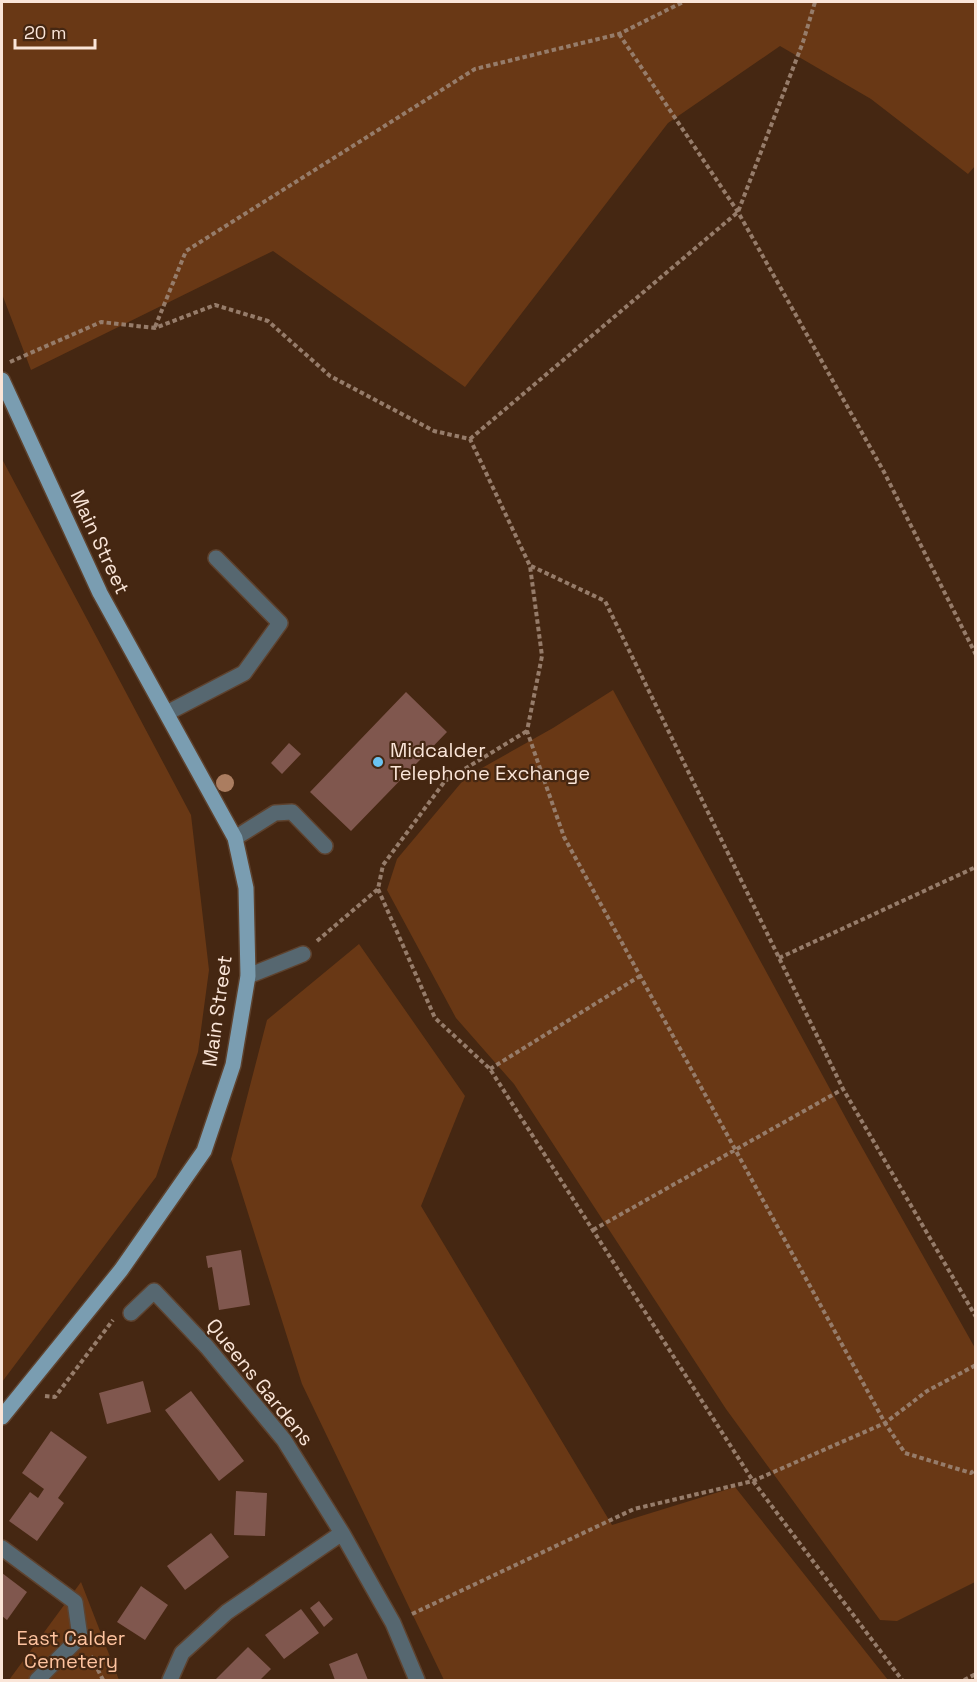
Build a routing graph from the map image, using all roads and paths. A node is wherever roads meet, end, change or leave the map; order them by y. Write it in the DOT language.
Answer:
graph roads {
  1 [pos="683,2"];
  2 [pos="815,2"];
  3 [pos="619,34"];
  4 [pos="738,212"];
  5 [pos="155,328"];
  6 [pos="2,366"];
  7 [pos="2,380"];
  8 [pos="470,439"];
  9 [pos="216,558"];
  10 [pos="530,566"];
  11 [pos="975,655"];
  12 [pos="167,712"];
  13 [pos="527,731"];
  14 [pos="235,838"];
  15 [pos="325,846"];
  16 [pos="975,867"];
  17 [pos="378,889"];
  18 [pos="303,954"];
  19 [pos="780,958"];
  20 [pos="248,976"];
  21 [pos="640,976"];
  22 [pos="490,1069"];
  23 [pos="843,1089"];
  24 [pos="735,1150"];
  25 [pos="593,1230"];
  26 [pos="131,1313"];
  27 [pos="975,1317"];
  28 [pos="975,1365"];
  29 [pos="24,1392"];
  30 [pos="2,1417"];
  31 [pos="885,1423"];
  32 [pos="975,1469"];
  33 [pos="753,1481"];
  34 [pos="342,1533"];
  35 [pos="2,1548"];
  36 [pos="393,1623"];
  37 [pos="80,1637"];
  38 [pos="975,1674"];
  39 [pos="37,1680"];
  40 [pos="103,1680"];
  41 [pos="170,1680"];
  42 [pos="417,1680"];
  43 [pos="902,1680"];
  44 [pos="964,1680"];
  1 -- 3 [label="path"];
  2 -- 4 [label="path"];
  3 -- 4 [label="path"];
  3 -- 5 [label="path"];
  4 -- 8 [label="path"];
  4 -- 11 [label="path"];
  5 -- 6 [label="path"];
  5 -- 8 [label="path"];
  7 -- 12 [label="main road, Main Street"];
  8 -- 10 [label="path"];
  9 -- 12 [label="street"];
  10 -- 13 [label="path"];
  10 -- 19 [label="path"];
  12 -- 14 [label="main road, Main Street"];
  13 -- 17 [label="path"];
  13 -- 21 [label="path"];
  14 -- 15 [label="street"];
  14 -- 20 [label="main road, Main Street"];
  16 -- 19 [label="path"];
  17 -- 18 [label="path"];
  17 -- 22 [label="path"];
  18 -- 20 [label="street"];
  19 -- 23 [label="path"];
  20 -- 29 [label="main road, Main Street"];
  21 -- 22 [label="path"];
  21 -- 24 [label="path"];
  22 -- 25 [label="path"];
  23 -- 24 [label="path"];
  23 -- 27 [label="path"];
  24 -- 25 [label="path"];
  24 -- 31 [label="path"];
  25 -- 33 [label="path"];
  26 -- 29 [label="path"];
  26 -- 34 [label="street, Queens Gardens"];
  28 -- 31 [label="path"];
  29 -- 30 [label="main road, Main Street"];
  31 -- 32 [label="path"];
  31 -- 33 [label="path"];
  33 -- 36 [label="path"];
  33 -- 43 [label="path"];
  34 -- 36 [label="street, Queens Gardens"];
  34 -- 41 [label="street"];
  35 -- 37 [label="street"];
  36 -- 42 [label="street, Queens Gardens"];
  37 -- 39 [label="street"];
  37 -- 40 [label="path"];
  38 -- 44 [label="path"];
}
